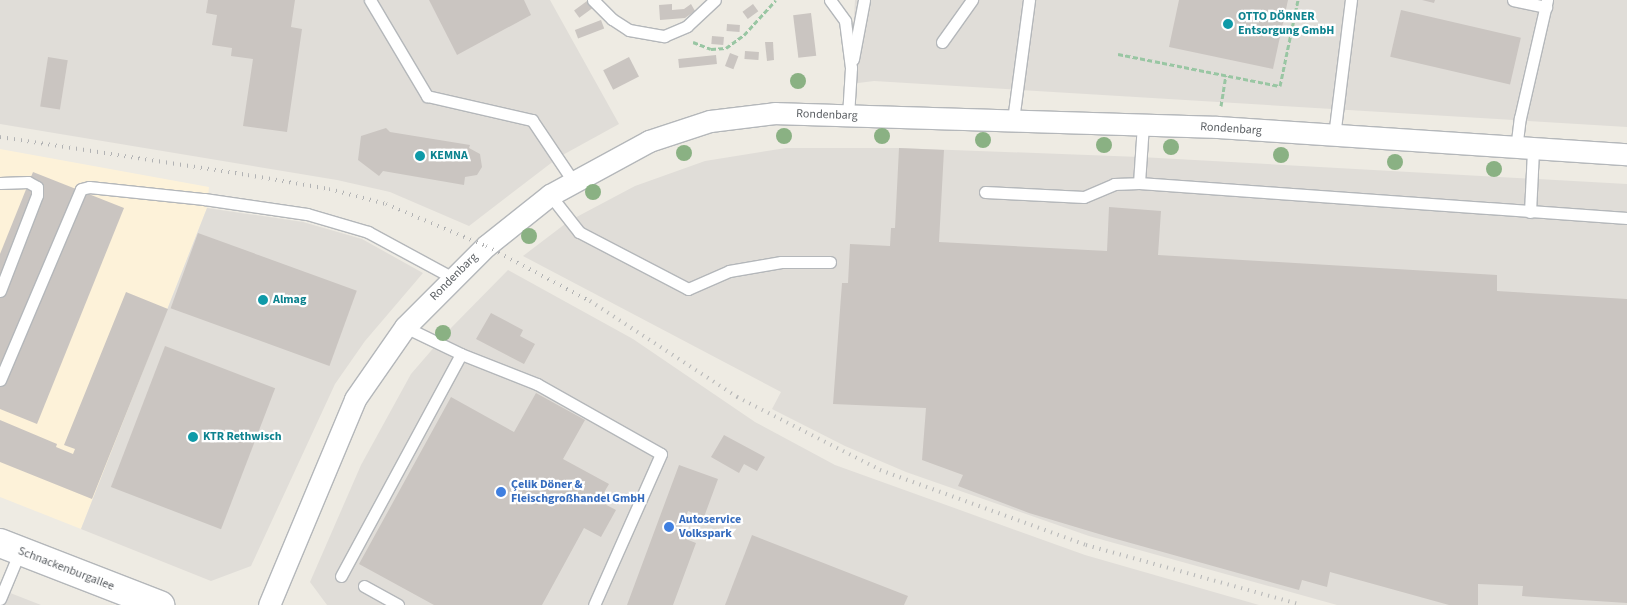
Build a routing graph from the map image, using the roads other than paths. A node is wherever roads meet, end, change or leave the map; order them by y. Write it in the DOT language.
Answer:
graph roads {
  1 [pos="370,0"];
  2 [pos="593,0"];
  3 [pos="715,0"];
  4 [pos="830,0"];
  5 [pos="864,0"];
  6 [pos="972,0"];
  7 [pos="1350,0"];
  8 [pos="1513,0"];
  9 [pos="1028,3"];
  10 [pos="1546,4"];
  11 [pos="942,42"];
  12 [pos="852,68"];
  13 [pos="848,116"];
  14 [pos="1013,120"];
  15 [pos="1143,124"];
  16 [pos="1334,136"];
  17 [pos="1524,150"];
  18 [pos="1627,154"];
  19 [pos="573,181"];
  20 [pos="0,183"];
  21 [pos="1139,184"];
  22 [pos="985,192"];
  23 [pos="550,195"];
  24 [pos="1530,212"];
  25 [pos="1627,218"];
  26 [pos="830,262"];
  27 [pos="0,267"];
  28 [pos="453,278"];
  29 [pos="0,290"];
  30 [pos="405,327"];
  31 [pos="461,354"];
  32 [pos="0,380"];
  33 [pos="10,547"];
  34 [pos="341,576"];
  35 [pos="364,586"];
  36 [pos="0,599"];
  37 [pos="160,605"];
  38 [pos="269,605"];
  39 [pos="398,605"];
  40 [pos="594,605"];
  1 -- 19 [label="lane"];
  2 -- 3 [label="lane"];
  4 -- 12 [label="lane"];
  5 -- 12 [label="lane"];
  6 -- 11 [label="lane"];
  7 -- 16 [label="lane"];
  8 -- 10 [label="lane"];
  9 -- 14 [label="lane"];
  10 -- 17 [label="lane"];
  12 -- 13 [label="lane"];
  13 -- 14 [label="street, Rondenbarg"];
  13 -- 19 [label="street, Rondenbarg"];
  14 -- 15 [label="street, Rondenbarg"];
  15 -- 16 [label="street, Rondenbarg"];
  15 -- 21 [label="lane"];
  16 -- 17 [label="street, Rondenbarg"];
  17 -- 18 [label="street, Rondenbarg"];
  17 -- 24 [label="lane"];
  19 -- 23 [label="street, Rondenbarg"];
  20 -- 29 [label="lane"];
  21 -- 22 [label="lane"];
  21 -- 24 [label="lane"];
  23 -- 26 [label="lane"];
  23 -- 28 [label="street, Rondenbarg"];
  24 -- 25 [label="lane"];
  27 -- 29 [label="lane"];
  28 -- 30 [label="street, Rondenbarg"];
  28 -- 32 [label="lane"];
  30 -- 31 [label="lane"];
  30 -- 38 [label="street, Rondenbarg"];
  31 -- 34 [label="lane"];
  31 -- 40 [label="lane"];
  33 -- 36 [label="lane"];
  33 -- 37 [label="main road, Schnackenburgallee"];
  35 -- 39 [label="lane"];
}
